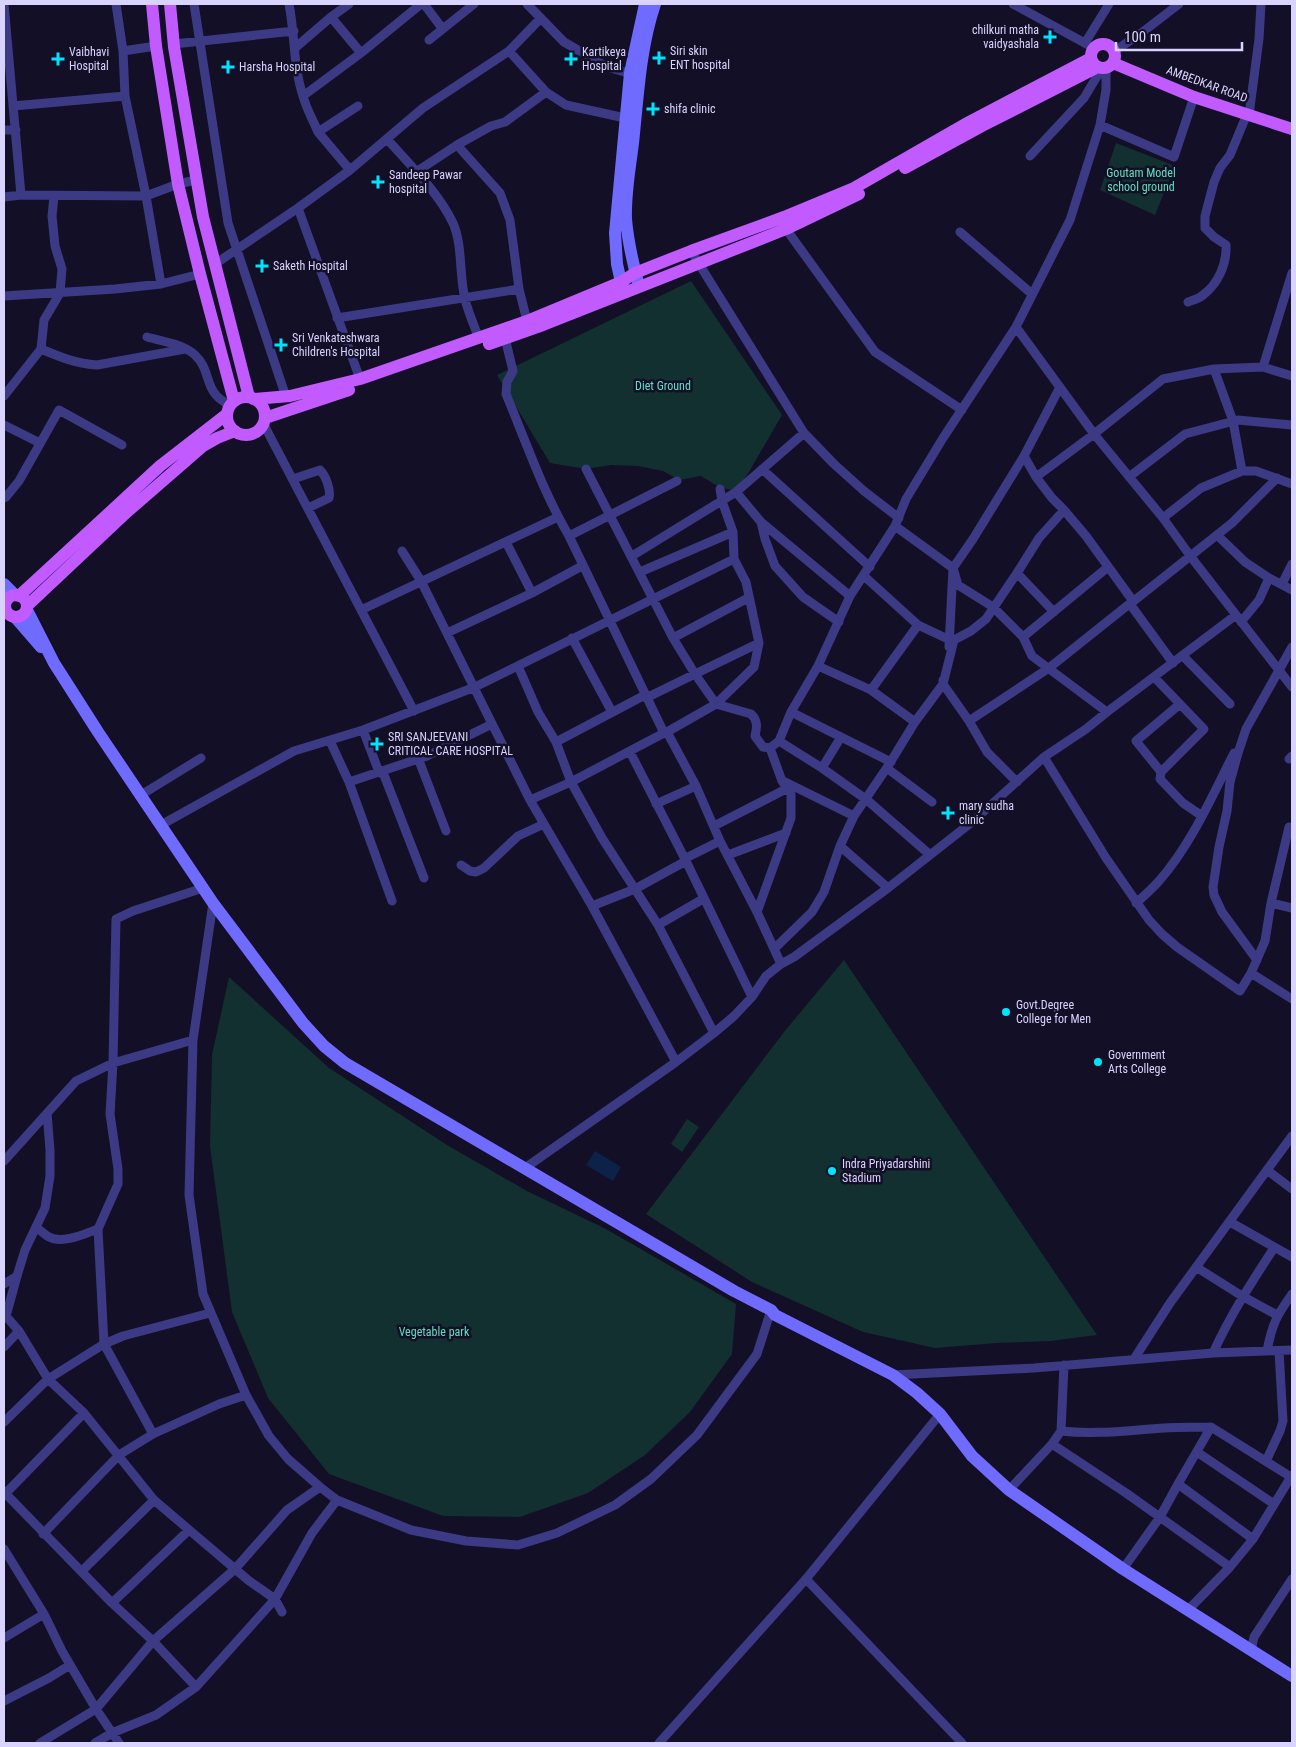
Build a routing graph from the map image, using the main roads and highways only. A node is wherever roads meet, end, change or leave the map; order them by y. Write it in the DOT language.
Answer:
graph roads {
  1 [pos="152,4"];
  2 [pos="170,4"];
  3 [pos="644,4"];
  4 [pos="655,4"];
  5 [pos="1100,58"];
  6 [pos="635,75"];
  7 [pos="1292,130"];
  8 [pos="635,273"];
  9 [pos="639,286"];
  10 [pos="623,287"];
  11 [pos="251,398"];
  12 [pos="231,407"];
  13 [pos="264,421"];
  14 [pos="235,431"];
  15 [pos="4,584"];
  16 [pos="9,599"];
  17 [pos="27,608"];
  18 [pos="10,619"];
  19 [pos="54,663"];
  20 [pos="1292,1676"];
  1 -- 12 [label="main road"];
  2 -- 11 [label="main road"];
  3 -- 6 [label="main road"];
  4 -- 6 [label="main road"];
  5 -- 7 [label="main road, AMBEDKAR ROAD"];
  5 -- 8 [label="main road"];
  5 -- 9 [label="main road"];
  6 -- 8 [label="main road"];
  6 -- 10 [label="main road"];
  8 -- 9 [label="main road"];
  8 -- 10 [label="main road"];
  9 -- 10 [label="main road"];
  10 -- 11 [label="main road"];
  10 -- 13 [label="main road"];
  11 -- 12 [label="main road"];
  11 -- 13 [label="main road"];
  12 -- 14 [label="main road"];
  12 -- 16 [label="main road"];
  13 -- 14 [label="main road"];
  14 -- 17 [label="main road"];
  15 -- 16 [label="main road"];
  16 -- 17 [label="main road"];
  16 -- 18 [label="main road"];
  17 -- 18 [label="main road"];
  17 -- 19 [label="main road"];
  18 -- 19 [label="main road"];
  19 -- 20 [label="main road"];
}
